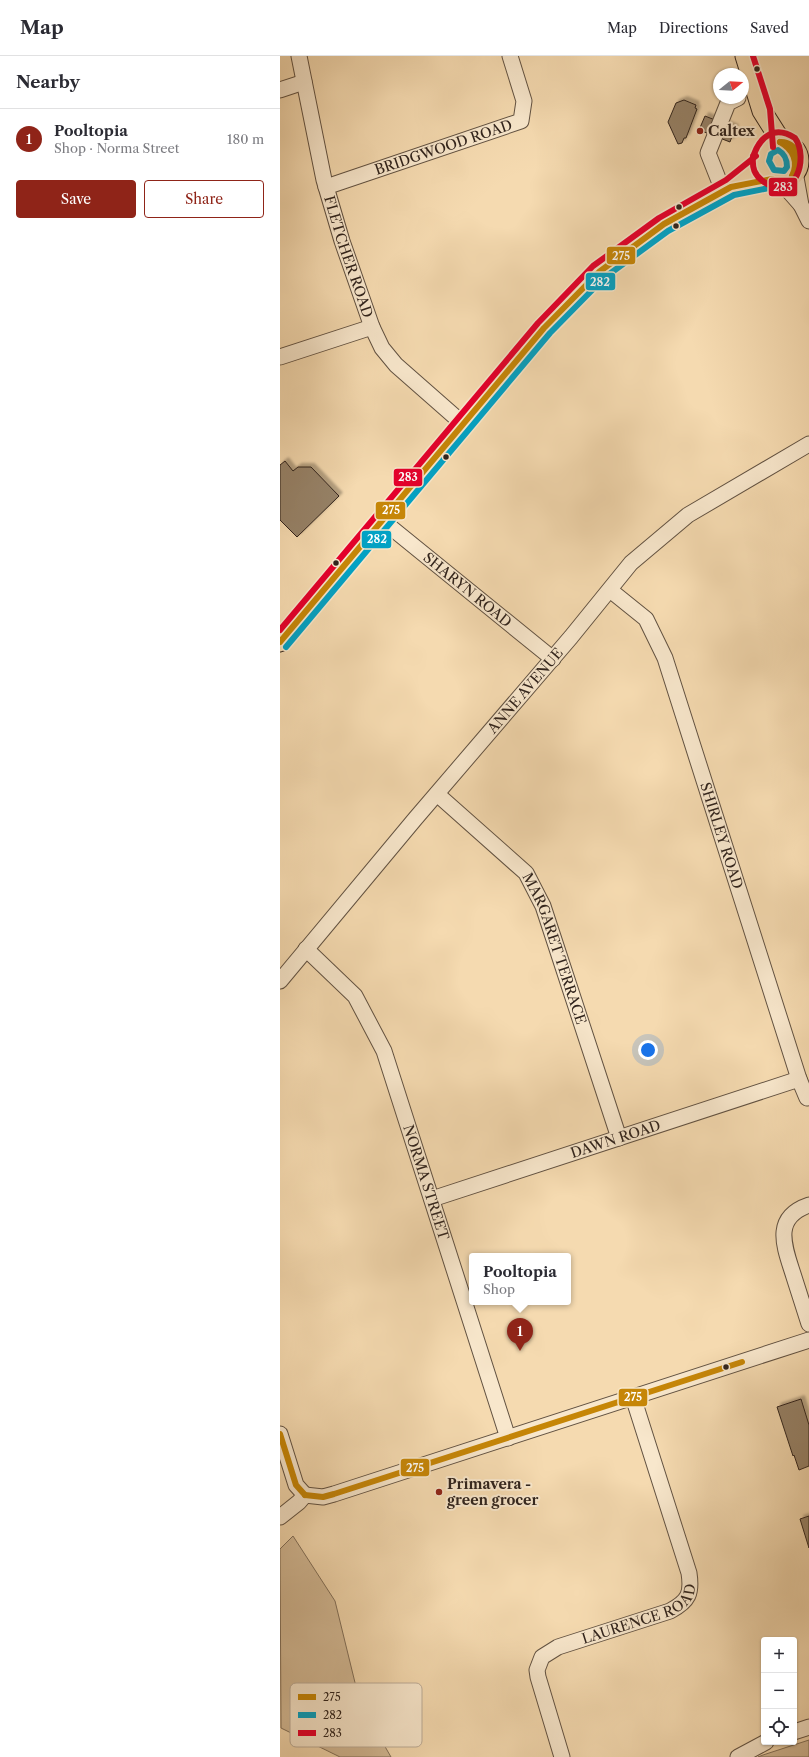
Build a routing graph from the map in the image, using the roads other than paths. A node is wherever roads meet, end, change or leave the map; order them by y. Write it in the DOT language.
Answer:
graph roads {
  1 [pos="299,56"];
  2 [pos="510,56"];
  3 [pos="745,56"];
  4 [pos="746,68"];
  5 [pos="304,82"];
  6 [pos="280,90"];
  7 [pos="749,92"];
  8 [pos="728,104"];
  9 [pos="786,158"];
  10 [pos="326,187"];
  11 [pos="727,189"];
  12 [pos="809,221"];
  13 [pos="372,327"];
  14 [pos="280,357"];
  15 [pos="462,423"];
  16 [pos="809,444"];
  17 [pos="383,521"];
  18 [pos="610,590"];
  19 [pos="280,642"];
  20 [pos="553,658"];
  21 [pos="437,794"];
  22 [pos="306,949"];
  23 [pos="280,981"];
  24 [pos="799,1079"];
  25 [pos="807,1098"];
  26 [pos="619,1138"];
  27 [pos="432,1199"];
  28 [pos="809,1205"];
  29 [pos="809,1324"];
  30 [pos="809,1340"];
  31 [pos="633,1397"];
  32 [pos="280,1434"];
  33 [pos="508,1438"];
  34 [pos="305,1495"];
  35 [pos="280,1517"];
  36 [pos="809,1727"];
  37 [pos="797,1731"];
  38 [pos="761,1745"];
  39 [pos="562,1757"];
  40 [pos="738,1757"];
  1 -- 5 [label="street, FLETCHER ROAD"];
  2 -- 10 [label="street, BRIDGWOOD ROAD"];
  3 -- 4 [label="main road"];
  5 -- 6 [label="street"];
  5 -- 10 [label="street, FLETCHER ROAD"];
  7 -- 9 [label="main road"];
  8 -- 11 [label="street"];
  9 -- 11 [label="main road"];
  9 -- 12 [label="street"];
  10 -- 13 [label="street, FLETCHER ROAD"];
  11 -- 15 [label="main road"];
  13 -- 14 [label="street"];
  13 -- 15 [label="street, FLETCHER ROAD"];
  15 -- 17 [label="main road"];
  16 -- 18 [label="street, ANNE AVENUE"];
  17 -- 19 [label="main road"];
  17 -- 20 [label="street, SHARYN ROAD"];
  18 -- 20 [label="street, ANNE AVENUE"];
  18 -- 24 [label="street, SHIRLEY ROAD"];
  20 -- 21 [label="street, ANNE AVENUE"];
  21 -- 22 [label="street, ANNE AVENUE"];
  21 -- 26 [label="street, MARGARET TERRACE"];
  22 -- 23 [label="street, ANNE AVENUE"];
  22 -- 27 [label="street, NORMA STREET"];
  24 -- 25 [label="street, SHIRLEY ROAD"];
  24 -- 26 [label="street, DAWN ROAD"];
  26 -- 27 [label="street, DAWN ROAD"];
  27 -- 33 [label="street, NORMA STREET"];
  28 -- 29 [label="street"];
  30 -- 31 [label="street"];
  31 -- 33 [label="street"];
  31 -- 39 [label="street, LAURENCE ROAD"];
  32 -- 34 [label="street"];
  33 -- 34 [label="street"];
  34 -- 35 [label="street"];
  36 -- 37 [label="street"];
  38 -- 40 [label="street"];
}
